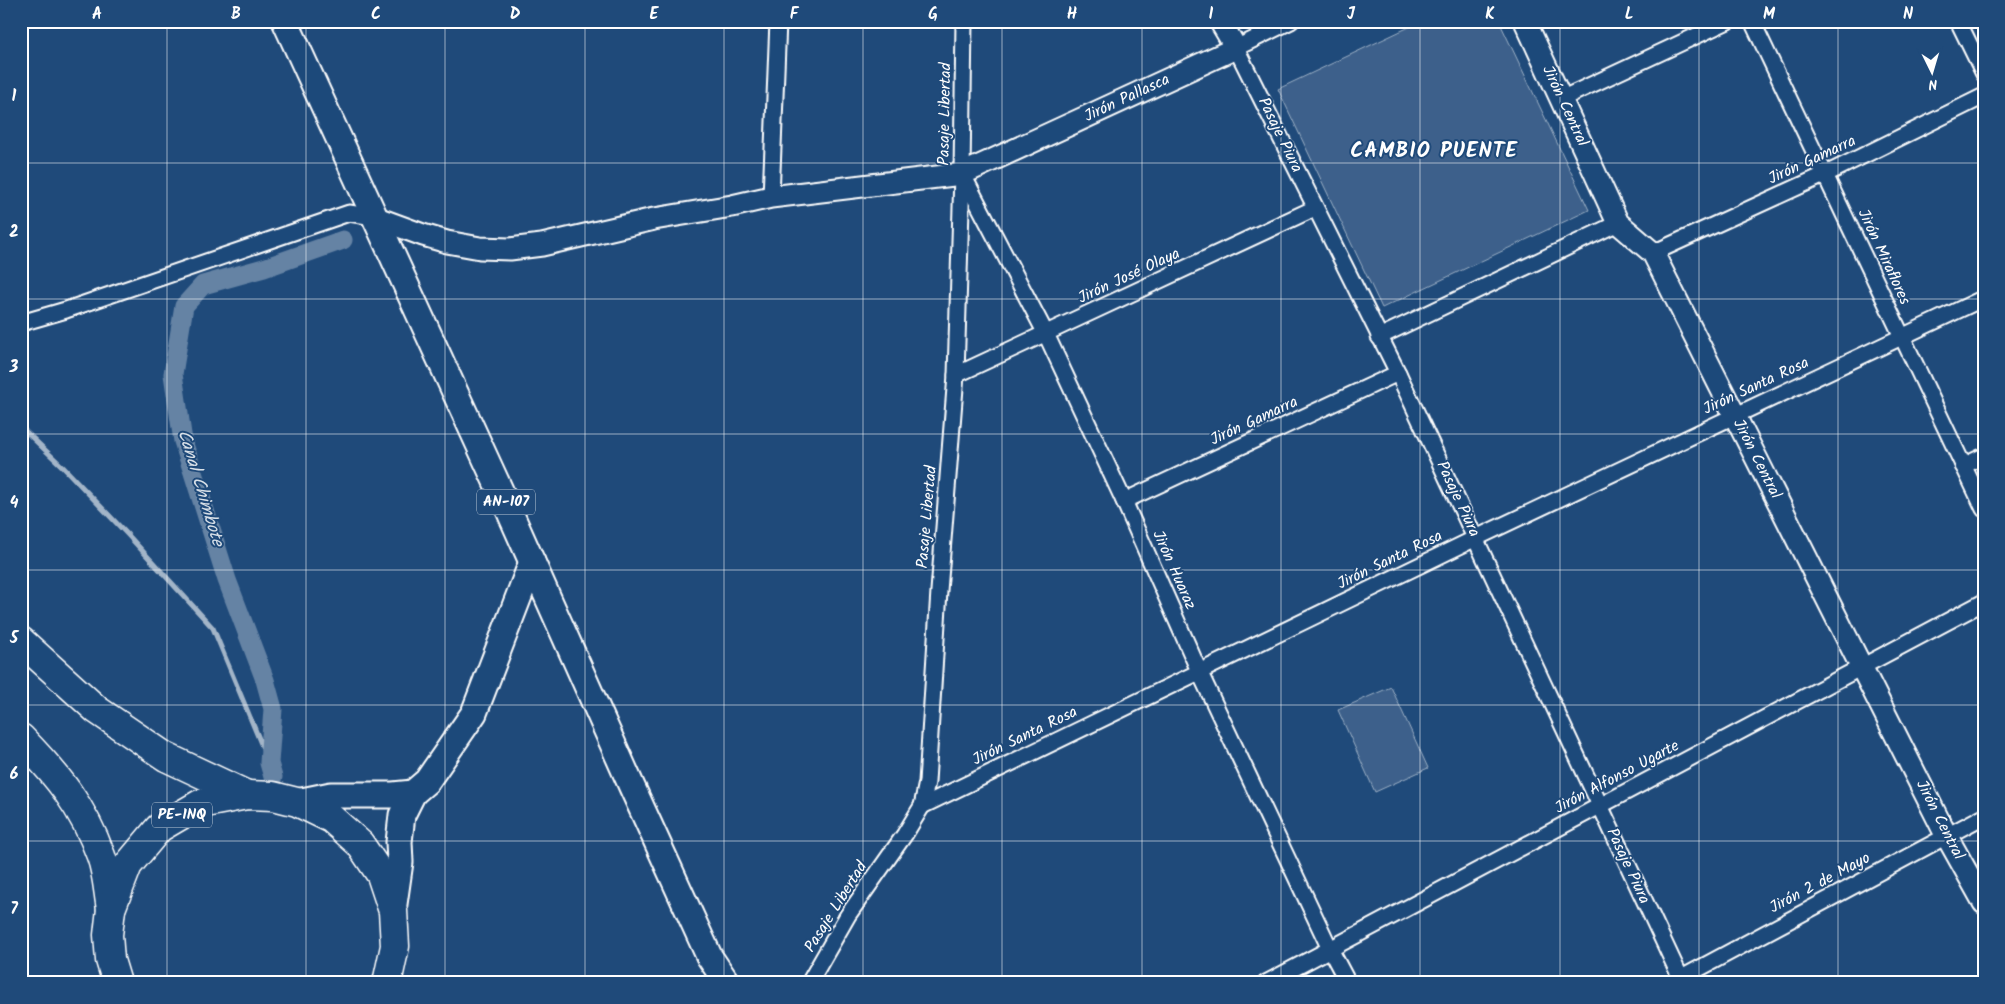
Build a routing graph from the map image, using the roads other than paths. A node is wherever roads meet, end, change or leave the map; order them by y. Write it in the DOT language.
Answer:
graph roads {
  1 [pos="285,21"];
  2 [pos="778,21"];
  3 [pos="964,21"];
  4 [pos="1220,21"];
  5 [pos="1291,21"];
  6 [pos="1525,21"];
  7 [pos="1728,21"];
  8 [pos="1752,21"];
  9 [pos="1958,21"];
  10 [pos="1236,48"];
  11 [pos="1984,74"];
  12 [pos="1984,96"];
  13 [pos="1561,99"];
  14 [pos="962,174"];
  15 [pos="1826,174"];
  16 [pos="771,197"];
  17 [pos="1316,208"];
  18 [pos="374,217"];
  19 [pos="1618,223"];
  20 [pos="1653,253"];
  21 [pos="1984,298"];
  22 [pos="21,323"];
  23 [pos="1046,334"];
  24 [pos="1379,337"];
  25 [pos="1902,337"];
  26 [pos="1398,374"];
  27 [pos="956,375"];
  28 [pos="1735,415"];
  29 [pos="1984,456"];
  30 [pos="1963,466"];
  31 [pos="1124,501"];
  32 [pos="1984,509"];
  33 [pos="1476,538"];
  34 [pos="532,562"];
  35 [pos="1984,602"];
  36 [pos="21,641"];
  37 [pos="1861,666"];
  38 [pos="1199,671"];
  39 [pos="21,738"];
  40 [pos="413,793"];
  41 [pos="247,795"];
  42 [pos="298,802"];
  43 [pos="922,806"];
  44 [pos="1600,806"];
  45 [pos="1984,816"];
  46 [pos="1946,835"];
  47 [pos="1984,903"];
  48 [pos="111,909"];
  49 [pos="393,911"];
  50 [pos="1330,949"];
  51 [pos="112,975"];
  52 [pos="1679,981"];
  53 [pos="388,982"];
  54 [pos="726,983"];
  55 [pos="809,983"];
  56 [pos="1266,983"];
  57 [pos="1348,983"];
  1 -- 18 [label="main road, AN-107"];
  2 -- 16 [label="street"];
  3 -- 14 [label="street, Pasaje Libertad"];
  4 -- 10 [label="street, Pasaje Piura"];
  5 -- 10 [label="street, Jirón Pallasca"];
  6 -- 13 [label="street, Jirón Central"];
  7 -- 13 [label="street"];
  8 -- 15 [label="street, Jirón Miraflores"];
  9 -- 11 [label="street"];
  10 -- 14 [label="street, Jirón Pallasca"];
  10 -- 17 [label="street, Pasaje Piura"];
  12 -- 15 [label="street, Jirón Gamarra"];
  13 -- 19 [label="street, Jirón Central"];
  14 -- 16 [label="street, Jirón Pallasca"];
  14 -- 23 [label="street, Jirón Huaraz"];
  14 -- 27 [label="street, Pasaje Libertad"];
  15 -- 20 [label="street, Jirón Gamarra"];
  15 -- 25 [label="street, Jirón Miraflores"];
  16 -- 18 [label="street, Jirón Pallasca"];
  17 -- 23 [label="street, Jirón José Olaya"];
  17 -- 24 [label="street, Pasaje Piura"];
  18 -- 22 [label="street"];
  18 -- 34 [label="main road, AN-107"];
  19 -- 20 [label="street, Jirón Central"];
  19 -- 24 [label="street"];
  20 -- 28 [label="street, Jirón Central"];
  21 -- 25 [label="street, Jirón Santa Rosa"];
  23 -- 27 [label="street, Jirón José Olaya"];
  23 -- 31 [label="street, Jirón Huaraz"];
  24 -- 26 [label="street, Pasaje Piura"];
  25 -- 28 [label="street, Jirón Santa Rosa"];
  25 -- 30 [label="street, Jirón Miraflores"];
  26 -- 31 [label="street, Jirón Gamarra"];
  26 -- 33 [label="street, Pasaje Piura"];
  27 -- 43 [label="street, Pasaje Libertad"];
  28 -- 33 [label="street, Jirón Santa Rosa"];
  28 -- 37 [label="street, Jirón Central"];
  29 -- 30 [label="street"];
  30 -- 32 [label="street, Jirón Miraflores"];
  31 -- 38 [label="street, Jirón Huaraz"];
  33 -- 38 [label="street, Jirón Santa Rosa"];
  33 -- 44 [label="street, Pasaje Piura"];
  34 -- 40 [label="main road"];
  34 -- 54 [label="main road, AN-107"];
  35 -- 37 [label="street, Jirón Alfonso Ugarte"];
  36 -- 41 [label="highway, PE-1NQ"];
  37 -- 44 [label="street, Jirón Alfonso Ugarte"];
  37 -- 46 [label="street, Jirón Central"];
  38 -- 43 [label="street, Jirón Santa Rosa"];
  38 -- 50 [label="street, Jirón Huaraz"];
  39 -- 48 [label="highway, PE-1NQ"];
  40 -- 42 [label="main road"];
  40 -- 49 [label="main road"];
  41 -- 42 [label="highway, PE-1NQ"];
  41 -- 48 [label="highway, PE-1NQ"];
  42 -- 49 [label="highway, PE-1NQ"];
  43 -- 55 [label="street, Pasaje Libertad"];
  44 -- 50 [label="street, Jirón Alfonso Ugarte"];
  44 -- 52 [label="street, Pasaje Piura"];
  45 -- 46 [label="street, Jirón 2 de Mayo"];
  46 -- 47 [label="street, Jirón Central"];
  46 -- 52 [label="street, Jirón 2 de Mayo"];
  48 -- 51 [label="highway, PE-1NQ"];
  49 -- 53 [label="highway, PE-1NQ"];
  50 -- 56 [label="street, Jirón Alfonso Ugarte"];
  50 -- 57 [label="street, Jirón Huaraz"];
}
